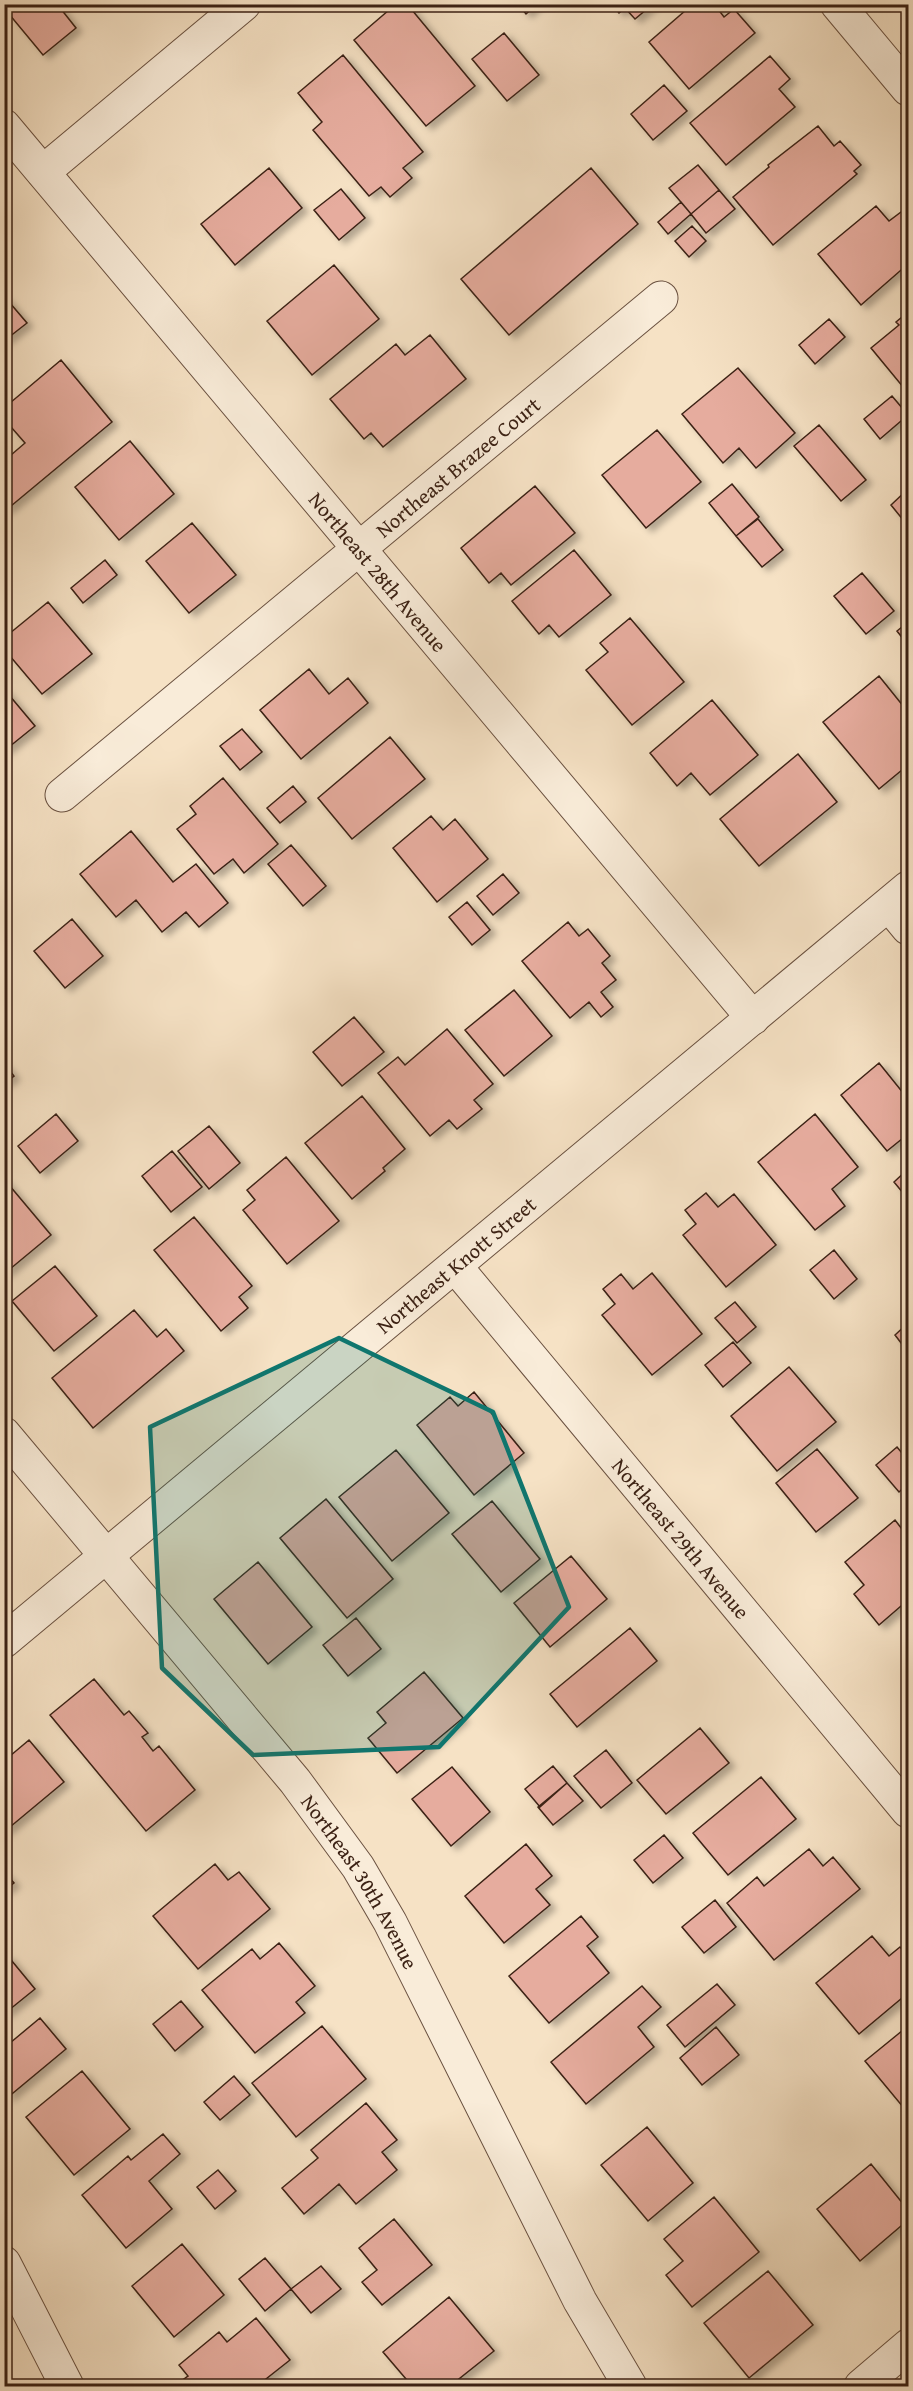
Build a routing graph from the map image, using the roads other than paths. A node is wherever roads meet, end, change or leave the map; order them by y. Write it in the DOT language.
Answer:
graph roads {
  1 [pos="244,4"];
  2 [pos="837,4"];
  3 [pos="909,89"];
  4 [pos="4,126"];
  5 [pos="43,172"];
  6 [pos="661,298"];
  7 [pos="360,549"];
  8 [pos="62,795"];
  9 [pos="902,907"];
  10 [pos="753,1018"];
  11 [pos="455,1266"];
  12 [pos="4,1434"];
  13 [pos="107,1556"];
  14 [pos="4,1641"];
  15 [pos="909,1811"];
  16 [pos="4,2263"];
  17 [pos="909,2346"];
  18 [pos="67,2386"];
  19 [pos="630,2386"];
  20 [pos="861,2386"];
  1 -- 5 [label="street"];
  2 -- 3 [label="street"];
  4 -- 5 [label="street, Northeast 28th Avenue"];
  5 -- 7 [label="street, Northeast 28th Avenue"];
  6 -- 7 [label="street, Northeast Brazee Court"];
  7 -- 8 [label="street, Northeast Brazee Court"];
  7 -- 10 [label="street, Northeast 28th Avenue"];
  9 -- 10 [label="street, Northeast Knott Street"];
  10 -- 11 [label="street, Northeast Knott Street"];
  11 -- 13 [label="street, Northeast Knott Street"];
  11 -- 15 [label="street, Northeast 29th Avenue"];
  12 -- 13 [label="street, Northeast 30th Avenue"];
  13 -- 14 [label="street, Northeast Knott Street"];
  13 -- 19 [label="street, Northeast 30th Avenue"];
  16 -- 18 [label="street"];
  17 -- 20 [label="street"];
}
